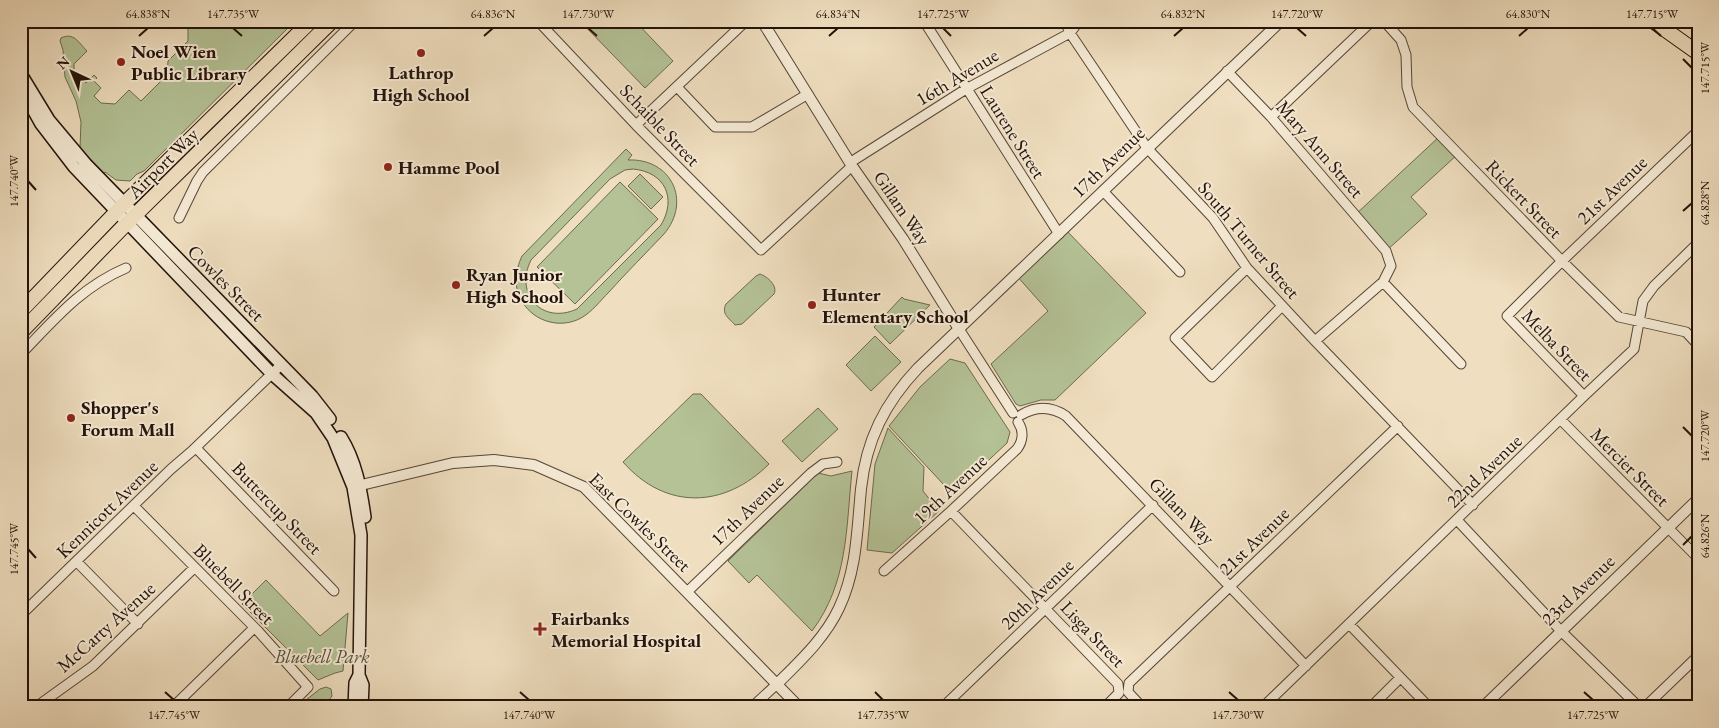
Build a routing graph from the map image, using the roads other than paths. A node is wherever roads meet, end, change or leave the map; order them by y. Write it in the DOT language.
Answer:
graph roads {
  1 [pos="311,21"];
  2 [pos="332,21"];
  3 [pos="355,21"];
  4 [pos="538,21"];
  5 [pos="746,21"];
  6 [pos="762,21"];
  7 [pos="924,21"];
  8 [pos="1065,21"];
  9 [pos="1078,21"];
  10 [pos="1281,21"];
  11 [pos="1372,21"];
  12 [pos="1384,21"];
  13 [pos="1653,21"];
  14 [pos="1070,32"];
  15 [pos="1698,52"];
  16 [pos="1227,71"];
  17 [pos="21,74"];
  18 [pos="677,87"];
  19 [pos="21,88"];
  20 [pos="966,89"];
  21 [pos="808,94"];
  22 [pos="1271,118"];
  23 [pos="636,125"];
  24 [pos="1698,131"];
  25 [pos="1147,148"];
  26 [pos="852,164"];
  27 [pos="1104,191"];
  28 [pos="121,208"];
  29 [pos="179,218"];
  30 [pos="132,219"];
  31 [pos="1059,234"];
  32 [pos="1698,243"];
  33 [pos="761,250"];
  34 [pos="1562,261"];
  35 [pos="126,268"];
  36 [pos="1247,268"];
  37 [pos="1180,272"];
  38 [pos="1384,282"];
  39 [pos="1282,306"];
  40 [pos="21,311"];
  41 [pos="1507,316"];
  42 [pos="1639,322"];
  43 [pos="959,329"];
  44 [pos="21,332"];
  45 [pos="1314,341"];
  46 [pos="1698,345"];
  47 [pos="21,354"];
  48 [pos="1460,364"];
  49 [pos="281,365"];
  50 [pos="272,374"];
  51 [pos="1584,396"];
  52 [pos="1017,417"];
  53 [pos="1560,420"];
  54 [pos="1398,426"];
  55 [pos="196,448"];
  56 [pos="836,462"];
  57 [pos="357,486"];
  58 [pos="1698,499"];
  59 [pos="1153,505"];
  60 [pos="1473,505"];
  61 [pos="134,506"];
  62 [pos="951,511"];
  63 [pos="1457,520"];
  64 [pos="1668,528"];
  65 [pos="1698,558"];
  66 [pos="77,562"];
  67 [pos="194,568"];
  68 [pos="884,571"];
  69 [pos="1230,586"];
  70 [pos="334,591"];
  71 [pos="686,592"];
  72 [pos="1046,608"];
  73 [pos="21,615"];
  74 [pos="138,624"];
  75 [pos="1349,624"];
  76 [pos="254,628"];
  77 [pos="1561,631"];
  78 [pos="1698,656"];
  79 [pos="1306,666"];
  80 [pos="359,674"];
  81 [pos="1400,678"];
  82 [pos="1133,680"];
  83 [pos="777,684"];
  84 [pos="36,707"];
  85 [pos="173,707"];
  86 [pos="288,707"];
  87 [pos="354,707"];
  88 [pos="362,707"];
  89 [pos="752,707"];
  90 [pos="799,707"];
  91 [pos="943,707"];
  92 [pos="1105,707"];
  93 [pos="1142,707"];
  94 [pos="1263,707"];
  95 [pos="1370,707"];
  96 [pos="1429,707"];
  97 [pos="1483,707"];
  98 [pos="1639,707"];
  99 [pos="1646,707"];
  1 -- 28 [label="main road, Airport Way"];
  2 -- 30 [label="main road, Airport Way"];
  3 -- 29 [label="street"];
  4 -- 23 [label="street, Schaible Street"];
  5 -- 18 [label="street"];
  6 -- 21 [label="street, Gillam Way"];
  7 -- 20 [label="street, Laurene Street"];
  8 -- 14 [label="street, South Turner Street"];
  9 -- 14 [label="street, 16th Avenue"];
  10 -- 16 [label="street, 17th Avenue"];
  11 -- 22 [label="street"];
  12 -- 34 [label="street, Rickert Street"];
  13 -- 15 [label="main road"];
  14 -- 20 [label="street, 16th Avenue"];
  14 -- 25 [label="street, South Turner Street"];
  16 -- 22 [label="street, Mary Ann Street"];
  16 -- 25 [label="street, 17th Avenue"];
  17 -- 28 [label="main road, Cowles Street"];
  18 -- 21 [label="street"];
  18 -- 23 [label="street"];
  19 -- 28 [label="main road, Cowles Street"];
  20 -- 26 [label="street, 16th Avenue"];
  20 -- 31 [label="street, Laurene Street"];
  21 -- 26 [label="street, Gillam Way"];
  22 -- 38 [label="street, Mary Ann Street"];
  23 -- 33 [label="street, Schaible Street"];
  24 -- 34 [label="street, 21st Avenue"];
  25 -- 27 [label="street, 17th Avenue"];
  25 -- 36 [label="street, South Turner Street"];
  26 -- 33 [label="street, 16th Avenue"];
  26 -- 43 [label="street, Gillam Way"];
  27 -- 31 [label="street, 17th Avenue"];
  27 -- 37 [label="street"];
  28 -- 30 [label="main road, Cowles Street"];
  28 -- 40 [label="main road, Airport Way"];
  30 -- 44 [label="main road, Airport Way"];
  30 -- 49 [label="main road, Cowles Street"];
  30 -- 50 [label="main road, Cowles Street"];
  31 -- 43 [label="street, 17th Avenue"];
  32 -- 42 [label="street, 22nd Avenue"];
  34 -- 41 [label="street, 21st Avenue"];
  34 -- 42 [label="street, Rickert Street"];
  35 -- 47 [label="street"];
  36 -- 39 [label="street, South Turner Street"];
  36 -- 39 [label="street"];
  38 -- 45 [label="street"];
  38 -- 48 [label="street"];
  39 -- 45 [label="street, South Turner Street"];
  41 -- 51 [label="street, Melba Street"];
  42 -- 46 [label="street, Rickert Street"];
  42 -- 51 [label="street, 22nd Avenue"];
  43 -- 52 [label="street, Gillam Way"];
  43 -- 83 [label="street, 17th Avenue"];
  45 -- 54 [label="street, South Turner Street"];
  49 -- 50 [label="street, Kennicott Avenue"];
  49 -- 57 [label="main road, Cowles Street"];
  50 -- 55 [label="street, Kennicott Avenue"];
  50 -- 57 [label="main road, Cowles Street"];
  51 -- 53 [label="street, 22nd Avenue"];
  52 -- 59 [label="street, Gillam Way"];
  52 -- 62 [label="street, 19th Avenue"];
  53 -- 60 [label="street, 22nd Avenue"];
  53 -- 64 [label="street, Mercier Street"];
  54 -- 60 [label="street, South Turner Street"];
  54 -- 69 [label="street, 21st Avenue"];
  55 -- 61 [label="street, Kennicott Avenue"];
  55 -- 70 [label="street, Buttercup Street"];
  56 -- 71 [label="street, 17th Avenue"];
  57 -- 71 [label="street, East Cowles Street"];
  57 -- 80 [label="main road"];
  58 -- 64 [label="street, 23rd Avenue"];
  59 -- 69 [label="street, Gillam Way"];
  59 -- 72 [label="street, 20th Avenue"];
  60 -- 63 [label="street, 22nd Avenue"];
  61 -- 66 [label="street, Kennicott Avenue"];
  61 -- 67 [label="street, Bluebell Street"];
  62 -- 68 [label="street, 19th Avenue"];
  62 -- 72 [label="street, Lisga Street"];
  63 -- 75 [label="street, 22nd Avenue"];
  63 -- 77 [label="street"];
  64 -- 65 [label="street, Mercier Street"];
  64 -- 77 [label="street, 23rd Avenue"];
  66 -- 73 [label="street, Kennicott Avenue"];
  66 -- 74 [label="street"];
  67 -- 74 [label="street, McCarty Avenue"];
  67 -- 76 [label="street, Bluebell Street"];
  69 -- 79 [label="street, Gillam Way"];
  69 -- 82 [label="street, 21st Avenue"];
  71 -- 83 [label="street, East Cowles Street"];
  72 -- 91 [label="street, 20th Avenue"];
  72 -- 92 [label="street, Lisga Street"];
  74 -- 84 [label="street, McCarty Avenue"];
  75 -- 79 [label="street, 22nd Avenue"];
  75 -- 81 [label="street"];
  76 -- 85 [label="street"];
  76 -- 86 [label="street, Bluebell Street"];
  77 -- 97 [label="street, 23rd Avenue"];
  77 -- 98 [label="street"];
  78 -- 99 [label="street"];
  79 -- 94 [label="street, 22nd Avenue"];
  80 -- 87 [label="main road"];
  80 -- 88 [label="main road"];
  81 -- 95 [label="street"];
  81 -- 96 [label="street"];
  82 -- 93 [label="street, Lisga Street"];
  83 -- 89 [label="street"];
  83 -- 90 [label="street, East Cowles Street"];
}
